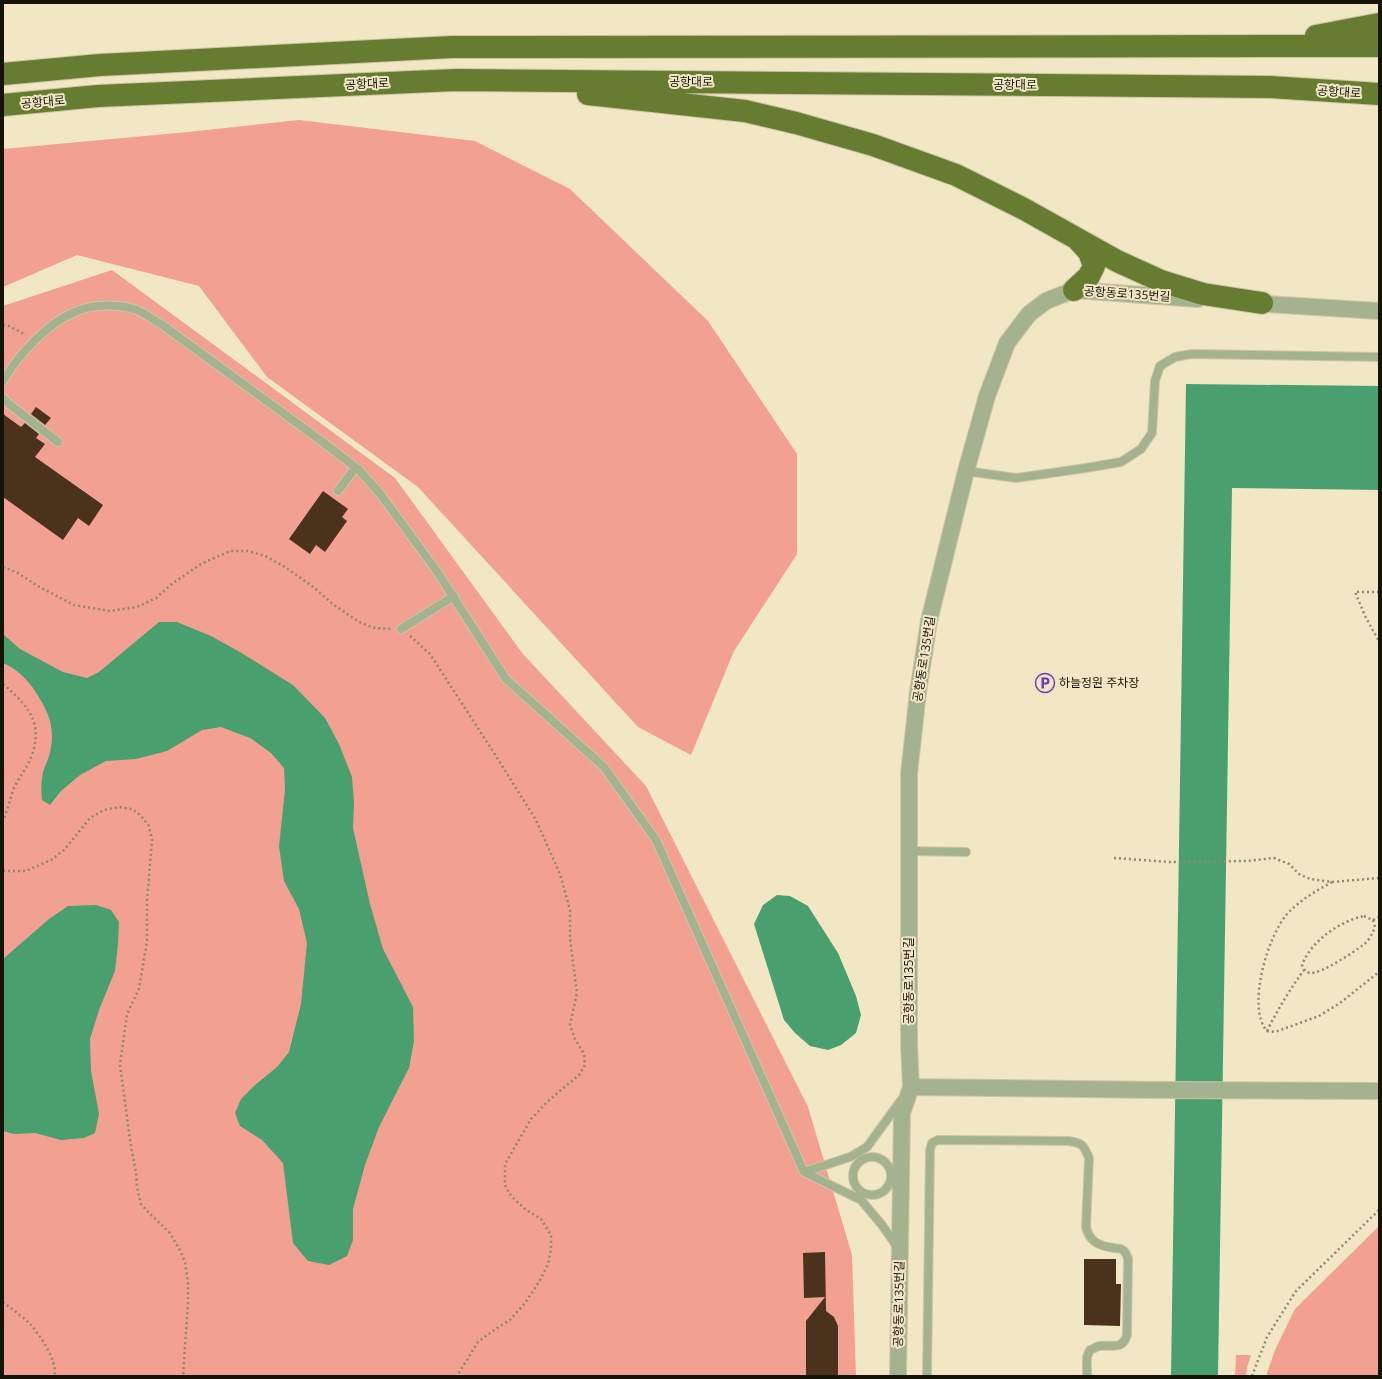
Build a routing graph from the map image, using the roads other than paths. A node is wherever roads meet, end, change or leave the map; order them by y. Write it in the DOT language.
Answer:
graph roads {
  1 [pos="1379,24"];
  2 [pos="1267,46"];
  3 [pos="1379,46"];
  4 [pos="3,74"];
  5 [pos="456,80"];
  6 [pos="1379,94"];
  7 [pos="3,105"];
  8 [pos="1075,238"];
  9 [pos="1074,290"];
  10 [pos="1262,303"];
  11 [pos="1379,311"];
  12 [pos="1379,357"];
  13 [pos="3,381"];
  14 [pos="3,398"];
  15 [pos="58,442"];
  16 [pos="355,468"];
  17 [pos="966,471"];
  18 [pos="338,491"];
  19 [pos="454,596"];
  20 [pos="401,629"];
  21 [pos="909,851"];
  22 [pos="966,852"];
  23 [pos="911,1087"];
  24 [pos="1379,1091"];
  25 [pos="861,1155"];
  26 [pos="804,1172"];
  27 [pos="896,1175"];
  28 [pos="863,1197"];
  29 [pos="900,1251"];
  30 [pos="898,1376"];
  31 [pos="927,1376"];
  32 [pos="1087,1376"];
  1 -- 2 [label="highway"];
  2 -- 3 [label="highway"];
  2 -- 4 [label="highway"];
  5 -- 6 [label="highway, 공항대로"];
  5 -- 7 [label="highway, 공항대로"];
  5 -- 8 [label="highway"];
  8 -- 9 [label="highway"];
  8 -- 10 [label="highway"];
  9 -- 10 [label="street, 공항동로135번길"];
  9 -- 17 [label="street, 공항동로135번길"];
  10 -- 11 [label="street, 공항동로135번길"];
  12 -- 17 [label="lane"];
  13 -- 16 [label="lane"];
  14 -- 15 [label="lane"];
  16 -- 18 [label="lane"];
  16 -- 19 [label="lane"];
  17 -- 21 [label="street, 공항동로135번길"];
  19 -- 20 [label="lane"];
  19 -- 26 [label="lane"];
  21 -- 22 [label="lane"];
  21 -- 23 [label="street, 공항동로135번길"];
  23 -- 24 [label="street"];
  23 -- 25 [label="lane"];
  23 -- 27 [label="street, 공항동로135번길"];
  25 -- 26 [label="lane"];
  25 -- 27 [label="lane"];
  25 -- 28 [label="lane"];
  26 -- 28 [label="lane"];
  27 -- 28 [label="lane"];
  27 -- 29 [label="street, 공항동로135번길"];
  28 -- 29 [label="lane"];
  29 -- 30 [label="street, 공항동로135번길"];
  31 -- 32 [label="lane"];
}
